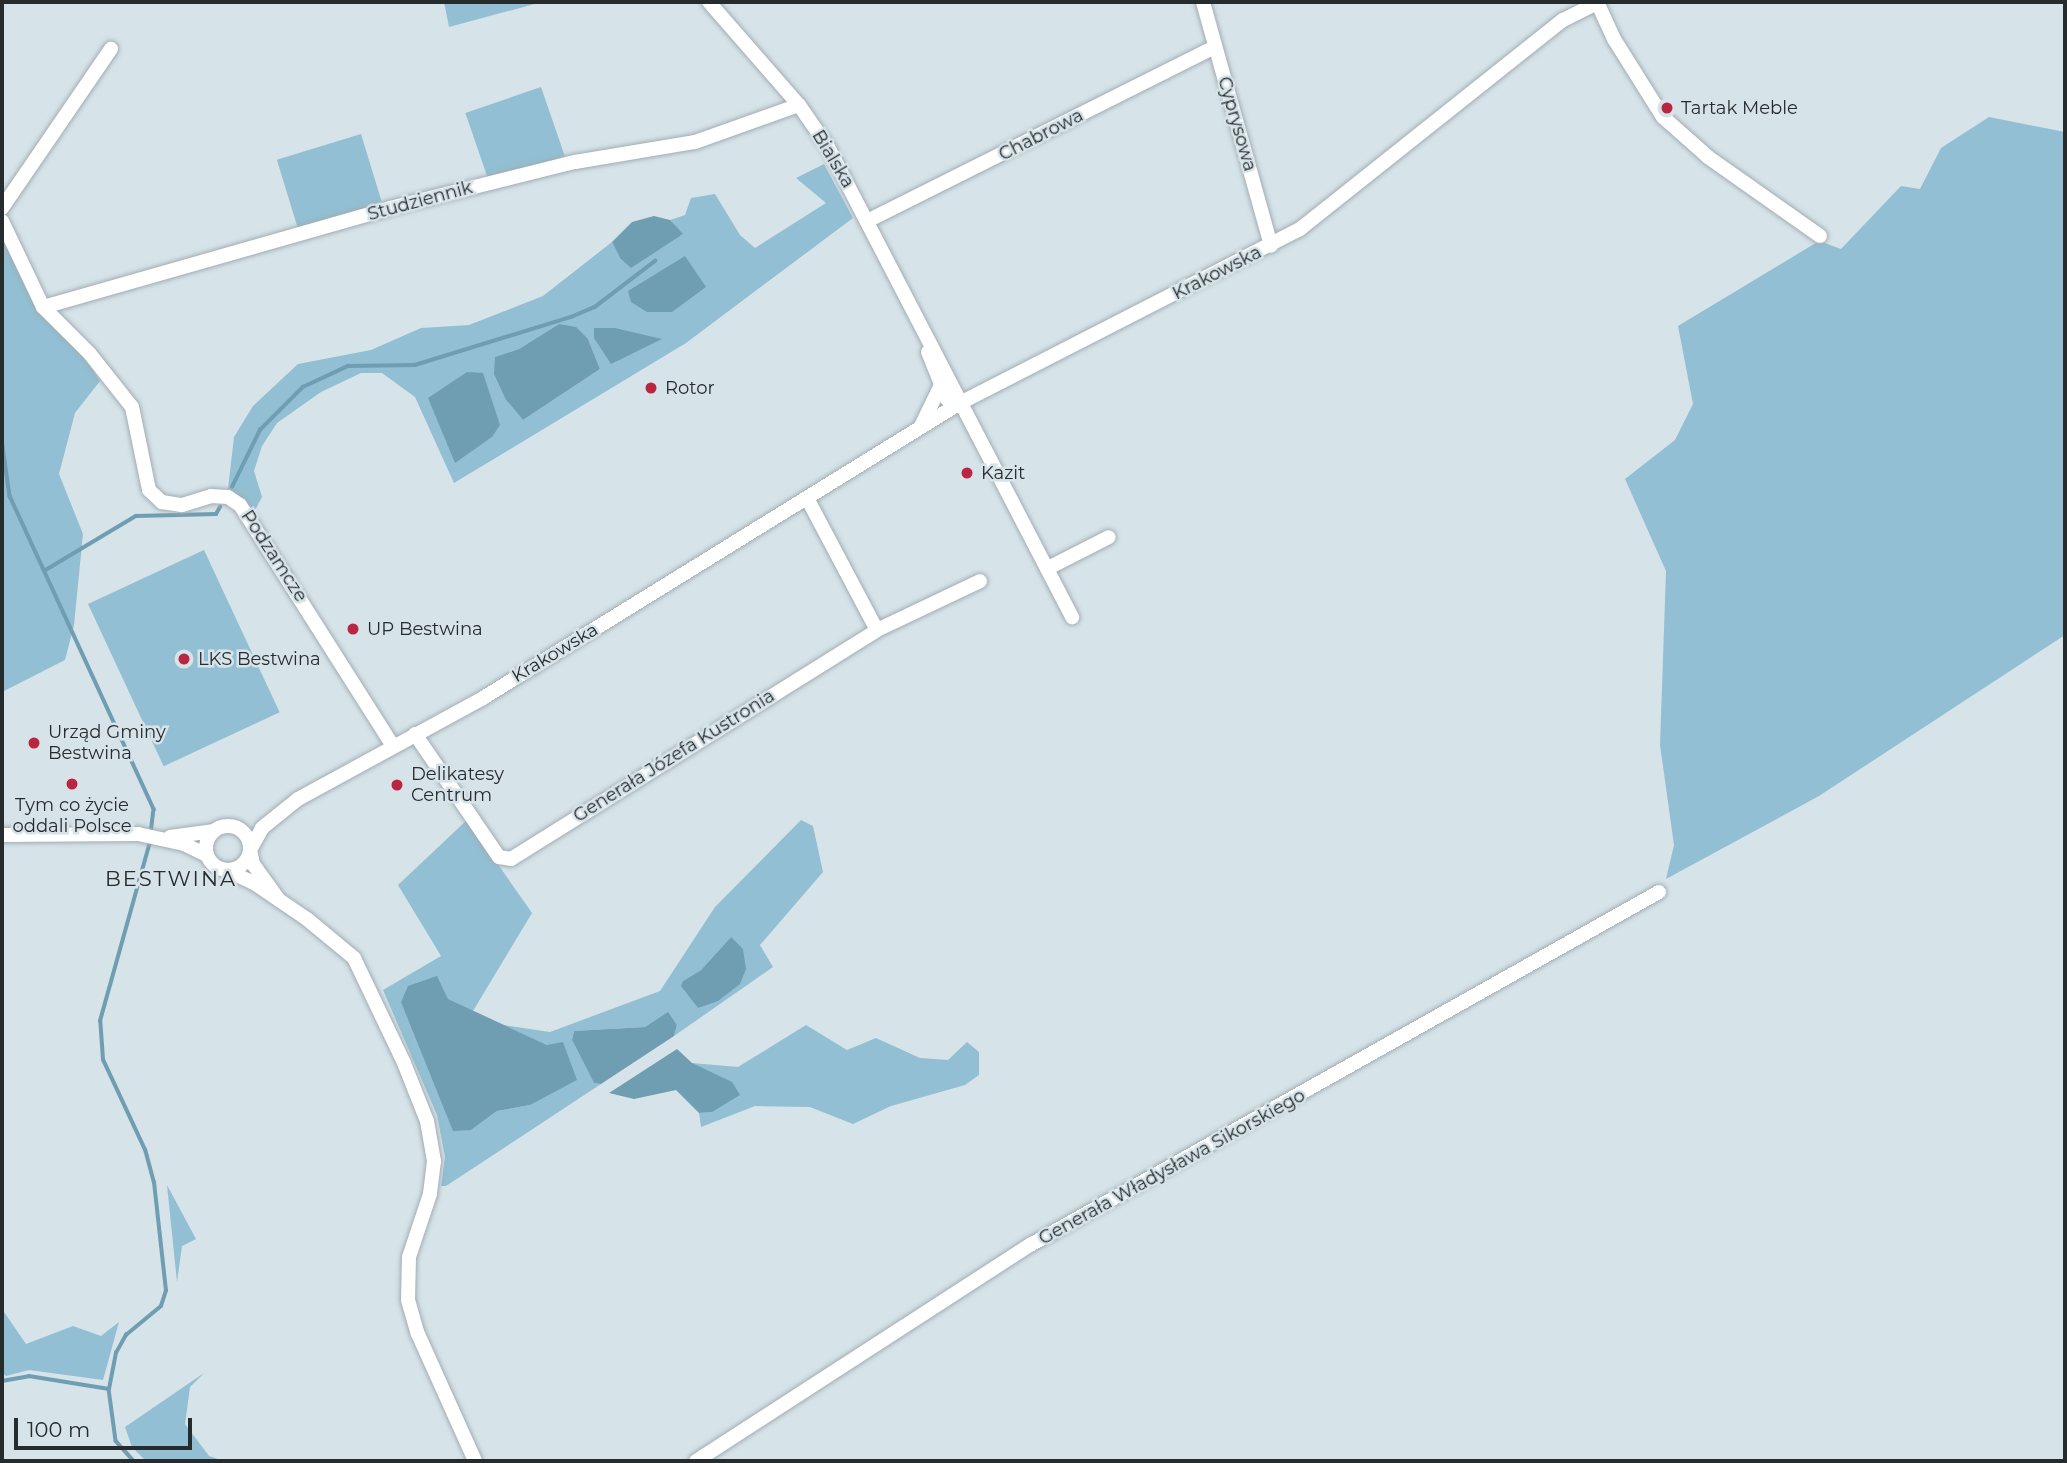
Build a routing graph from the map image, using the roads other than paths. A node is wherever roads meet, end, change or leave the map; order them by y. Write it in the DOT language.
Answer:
graph roads {
  1 [pos="709,2"];
  2 [pos="1203,2"];
  3 [pos="1598,2"];
  4 [pos="1580,5"];
  5 [pos="1214,47"];
  6 [pos="111,49"];
  7 [pos="799,105"];
  8 [pos="2,208"];
  9 [pos="2,221"];
  10 [pos="867,221"];
  11 [pos="1820,236"];
  12 [pos="1272,246"];
  13 [pos="43,307"];
  14 [pos="924,338"];
  15 [pos="940,387"];
  16 [pos="967,400"];
  17 [pos="920,427"];
  18 [pos="807,498"];
  19 [pos="1109,537"];
  20 [pos="1048,568"];
  21 [pos="980,581"];
  22 [pos="1072,617"];
  23 [pos="877,630"];
  24 [pos="415,734"];
  25 [pos="394,746"];
  26 [pos="298,799"];
  27 [pos="238,828"];
  28 [pos="214,831"];
  29 [pos="2,835"];
  30 [pos="162,837"];
  31 [pos="250,850"];
  32 [pos="206,855"];
  33 [pos="226,870"];
  34 [pos="1659,892"];
  35 [pos="279,900"];
  36 [pos="475,1461"];
  37 [pos="696,1461"];
  1 -- 7 [label="street, Bialska"];
  2 -- 5 [label="street, Cyprysowa"];
  3 -- 4 [label="street, Krakowska"];
  3 -- 11 [label="street, Krakowska"];
  4 -- 12 [label="street, Krakowska"];
  5 -- 10 [label="street, Chabrowa"];
  5 -- 12 [label="street, Cyprysowa"];
  6 -- 8 [label="street"];
  7 -- 10 [label="street, Bialska"];
  7 -- 13 [label="street, Studziennik"];
  9 -- 13 [label="street, Podzamcze"];
  10 -- 14 [label="street, Bialska"];
  12 -- 16 [label="street, Krakowska"];
  13 -- 25 [label="street, Podzamcze"];
  14 -- 15 [label="street, Bialska"];
  14 -- 16 [label="street, Bialska"];
  15 -- 16 [label="street"];
  15 -- 17 [label="street"];
  16 -- 17 [label="street, Krakowska"];
  16 -- 20 [label="street"];
  17 -- 18 [label="street, Krakowska"];
  18 -- 23 [label="street"];
  18 -- 24 [label="street, Krakowska"];
  19 -- 20 [label="street"];
  20 -- 22 [label="street"];
  21 -- 23 [label="street, Generała Józefa Kustronia"];
  23 -- 24 [label="street, Generała Józefa Kustronia"];
  24 -- 25 [label="street, Krakowska"];
  25 -- 26 [label="street, Krakowska"];
  26 -- 27 [label="street, Krakowska"];
  26 -- 31 [label="street, Krakowska"];
  27 -- 28 [label="street"];
  27 -- 31 [label="street"];
  28 -- 30 [label="street"];
  28 -- 32 [label="street"];
  29 -- 30 [label="street"];
  30 -- 32 [label="street"];
  31 -- 33 [label="street"];
  31 -- 35 [label="street"];
  32 -- 33 [label="street"];
  33 -- 35 [label="street"];
  34 -- 37 [label="street, Generała Władysława Sikorskiego"];
  35 -- 36 [label="street"];
}
